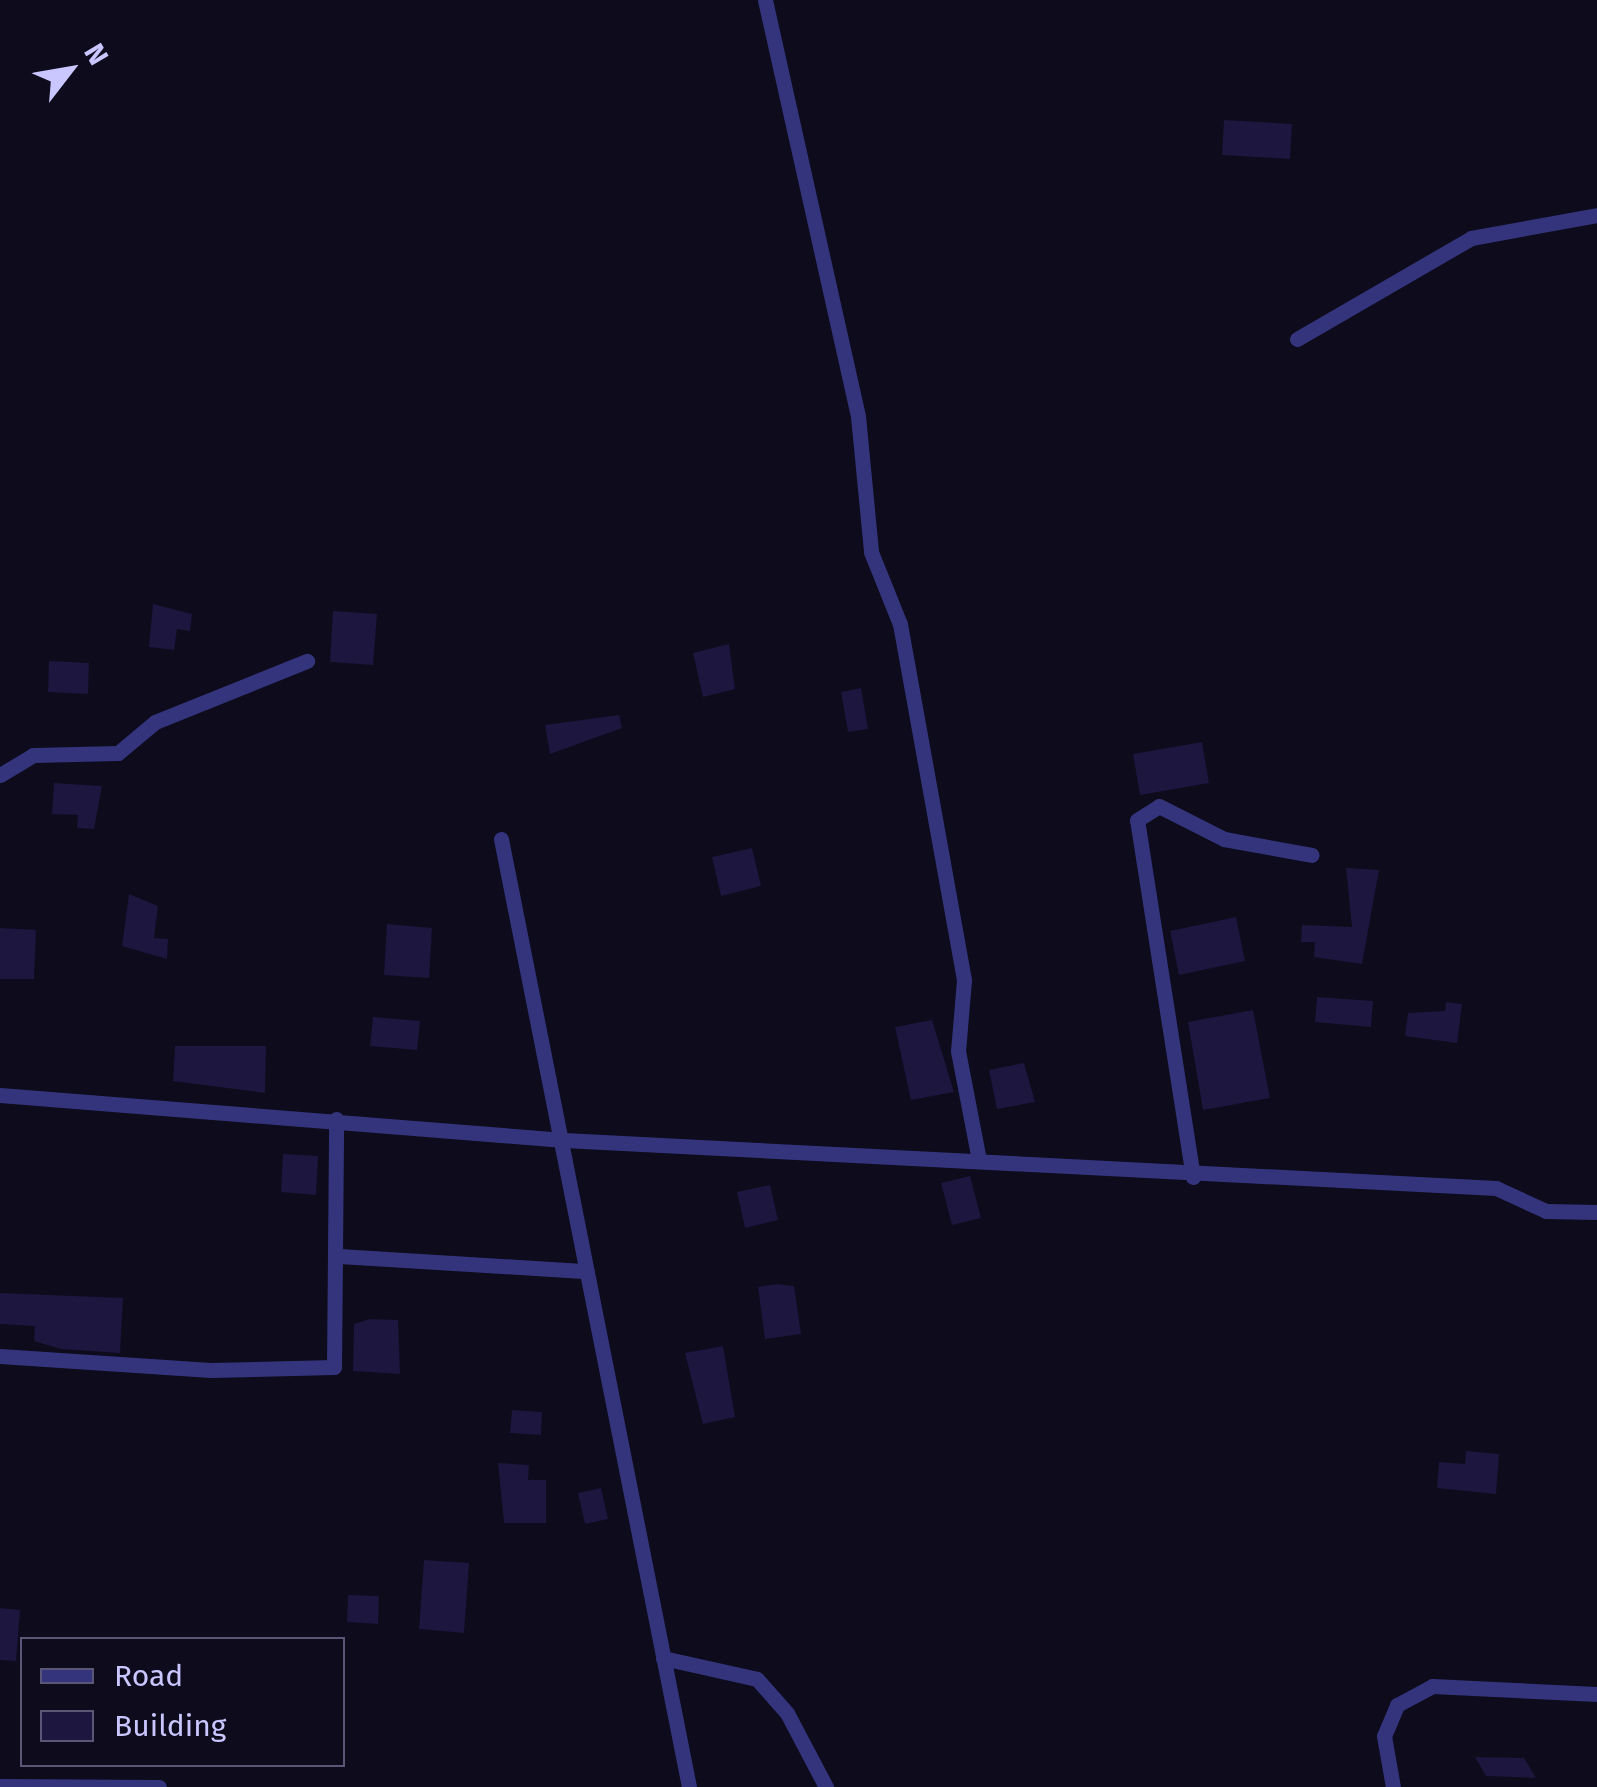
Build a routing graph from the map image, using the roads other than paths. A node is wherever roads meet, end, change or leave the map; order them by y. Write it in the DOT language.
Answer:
graph roads {
  1 [pos="764,0"];
  2 [pos="1597,215"];
  3 [pos="1298,340"];
  4 [pos="306,661"];
  5 [pos="0,774"];
  6 [pos="501,839"];
  7 [pos="1312,855"];
  8 [pos="0,1095"];
  9 [pos="336,1119"];
  10 [pos="564,1140"];
  11 [pos="979,1160"];
  12 [pos="1193,1176"];
  13 [pos="1597,1212"];
  14 [pos="338,1256"];
  15 [pos="588,1271"];
  16 [pos="0,1356"];
  17 [pos="663,1658"];
  18 [pos="1597,1694"];
  19 [pos="0,1786"];
  20 [pos="159,1787"];
  21 [pos="688,1787"];
  22 [pos="826,1787"];
  23 [pos="1393,1787"];
  1 -- 11 [label="street"];
  2 -- 3 [label="street"];
  4 -- 5 [label="street"];
  6 -- 10 [label="street"];
  7 -- 12 [label="street"];
  8 -- 9 [label="street"];
  9 -- 10 [label="street"];
  9 -- 14 [label="street"];
  10 -- 11 [label="street"];
  10 -- 15 [label="street"];
  11 -- 12 [label="street"];
  12 -- 13 [label="street"];
  14 -- 15 [label="street"];
  14 -- 16 [label="street"];
  15 -- 17 [label="street"];
  17 -- 21 [label="street"];
  17 -- 22 [label="street"];
  18 -- 23 [label="street"];
  19 -- 20 [label="street"];
}
